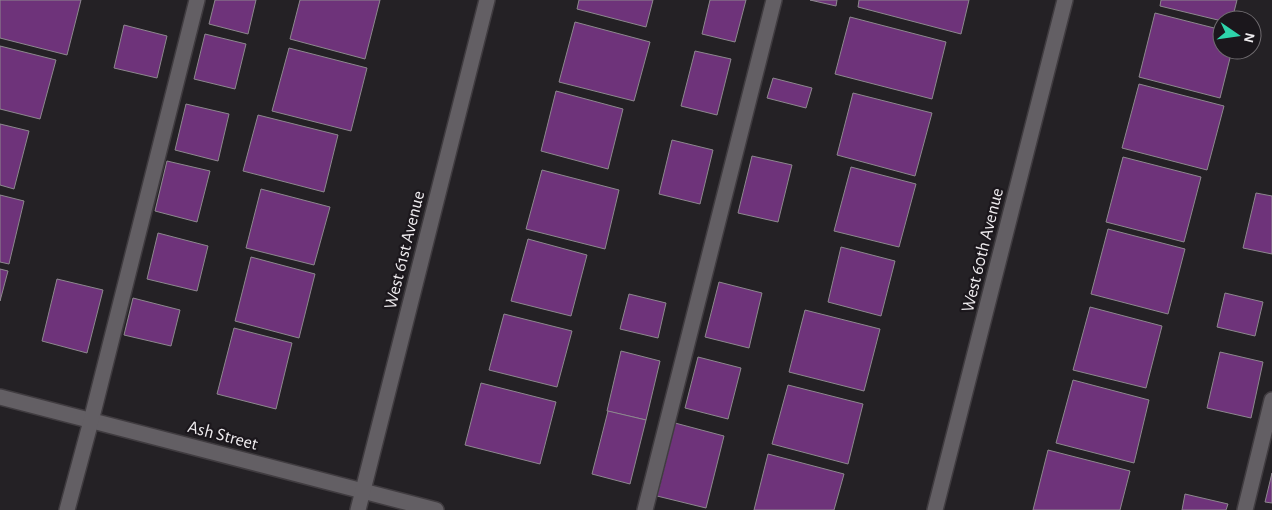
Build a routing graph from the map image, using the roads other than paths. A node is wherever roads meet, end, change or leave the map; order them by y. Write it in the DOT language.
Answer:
graph roads {
  1 [pos="197,0"];
  2 [pos="487,0"];
  3 [pos="774,0"];
  4 [pos="1065,0"];
  5 [pos="0,397"];
  6 [pos="1272,400"];
  7 [pos="91,421"];
  8 [pos="363,491"];
  9 [pos="67,510"];
  10 [pos="358,510"];
  11 [pos="436,510"];
  12 [pos="645,510"];
  13 [pos="935,510"];
  14 [pos="1245,510"];
  1 -- 7 [label="street"];
  2 -- 8 [label="street, West 61st Avenue"];
  3 -- 12 [label="street"];
  4 -- 13 [label="street, West 60th Avenue"];
  5 -- 7 [label="street, Ash Street"];
  6 -- 14 [label="street"];
  7 -- 8 [label="street, Ash Street"];
  7 -- 9 [label="street"];
  8 -- 10 [label="street, West 61st Avenue"];
  8 -- 11 [label="street, Ash Street"];
}
